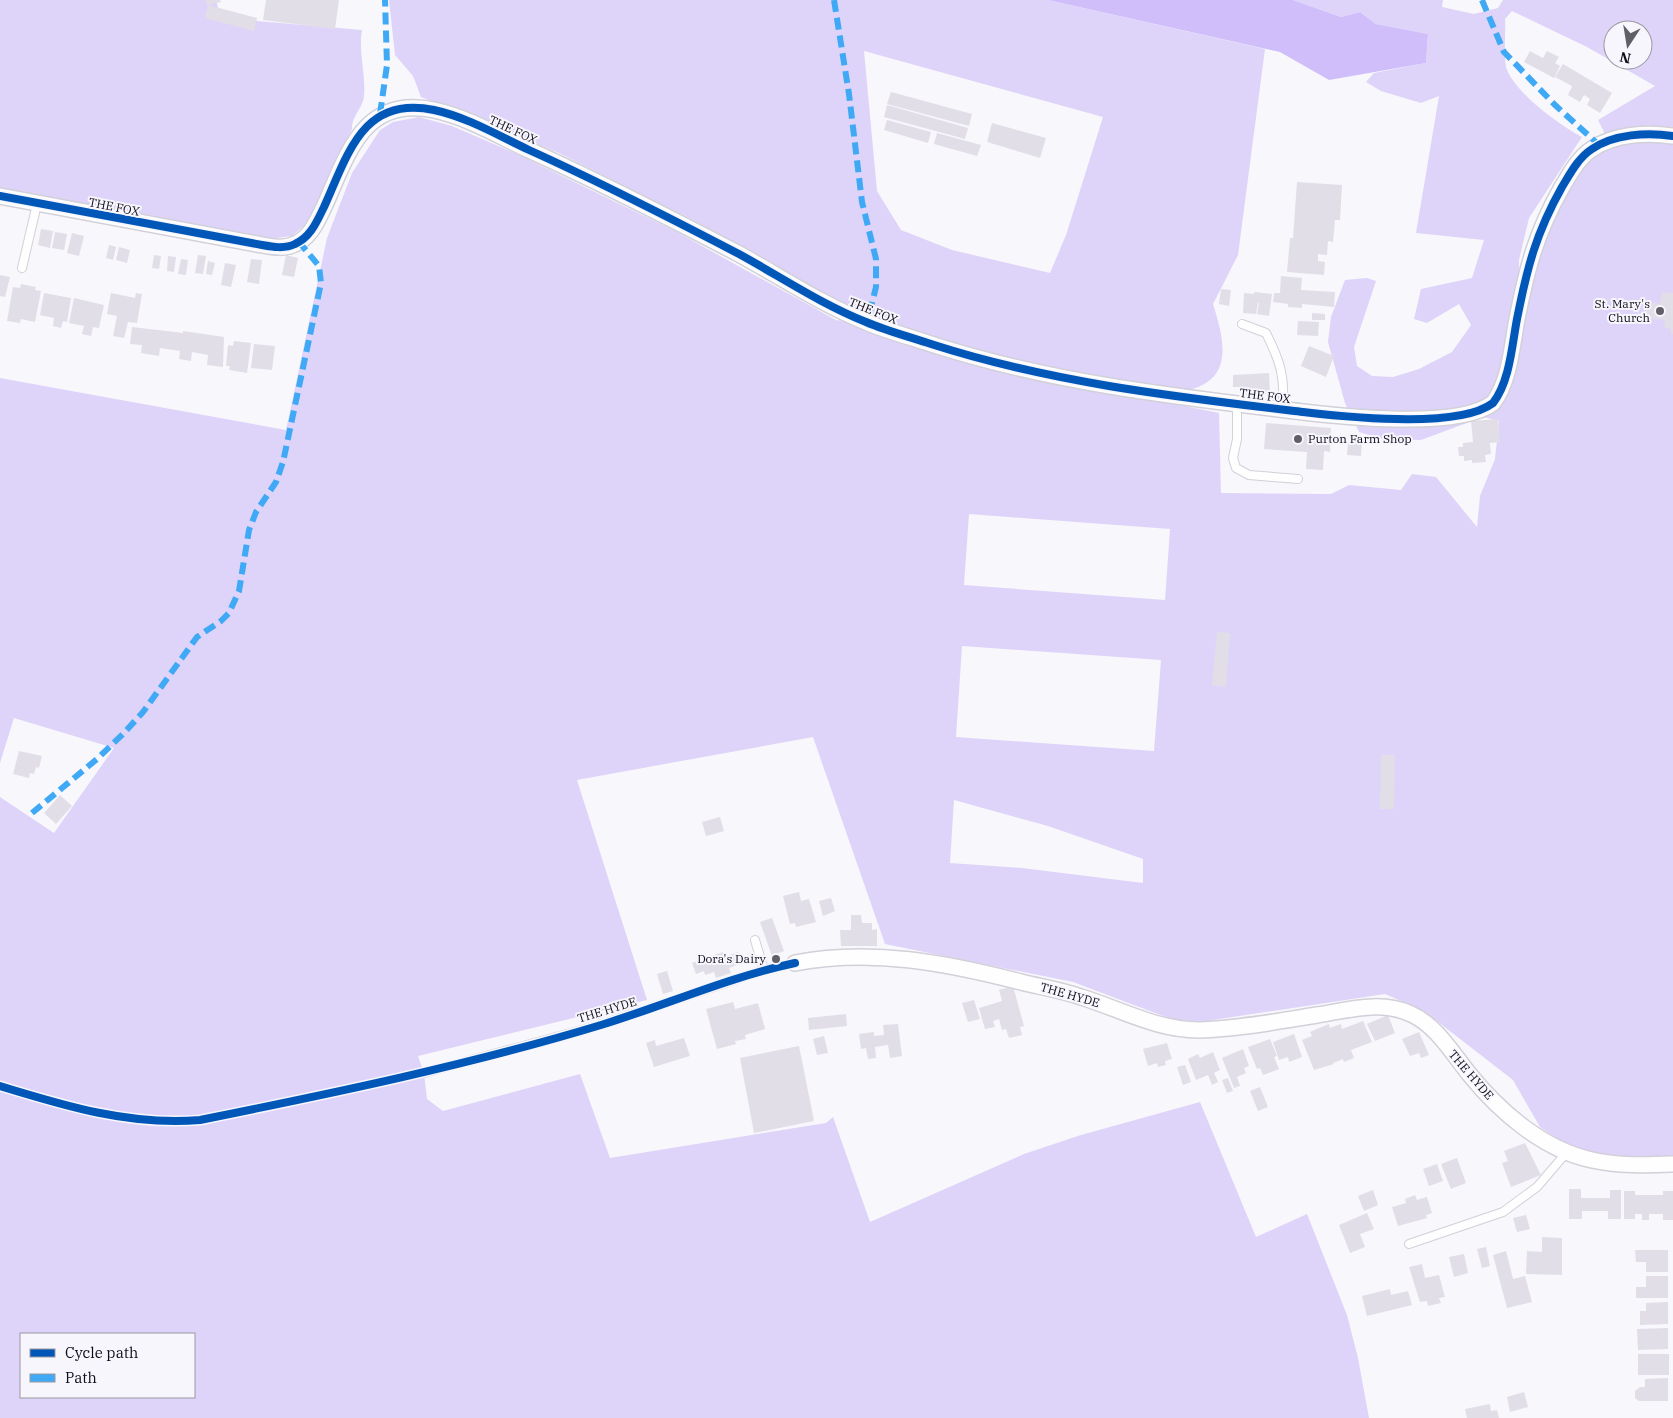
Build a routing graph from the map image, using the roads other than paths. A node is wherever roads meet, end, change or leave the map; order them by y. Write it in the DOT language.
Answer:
graph roads {
  1 [pos="1673,136"];
  2 [pos="0,196"];
  3 [pos="37,204"];
  4 [pos="22,268"];
  5 [pos="1242,324"];
  6 [pos="1237,404"];
  7 [pos="1282,410"];
  8 [pos="1298,479"];
  9 [pos="756,940"];
  10 [pos="795,963"];
  11 [pos="764,970"];
  12 [pos="424,1073"];
  13 [pos="1567,1152"];
  14 [pos="1673,1164"];
  15 [pos="1409,1244"];
  1 -- 7 [label="street, THE FOX"];
  2 -- 3 [label="street, THE FOX"];
  3 -- 4 [label="lane"];
  3 -- 6 [label="street, THE FOX"];
  5 -- 7 [label="lane"];
  6 -- 7 [label="street, THE FOX"];
  6 -- 8 [label="lane"];
  9 -- 11 [label="lane"];
  10 -- 11 [label="lane, THE HYDE"];
  10 -- 13 [label="street, THE HYDE"];
  11 -- 12 [label="lane, THE HYDE"];
  13 -- 14 [label="street, THE HYDE"];
  13 -- 15 [label="lane"];
}
